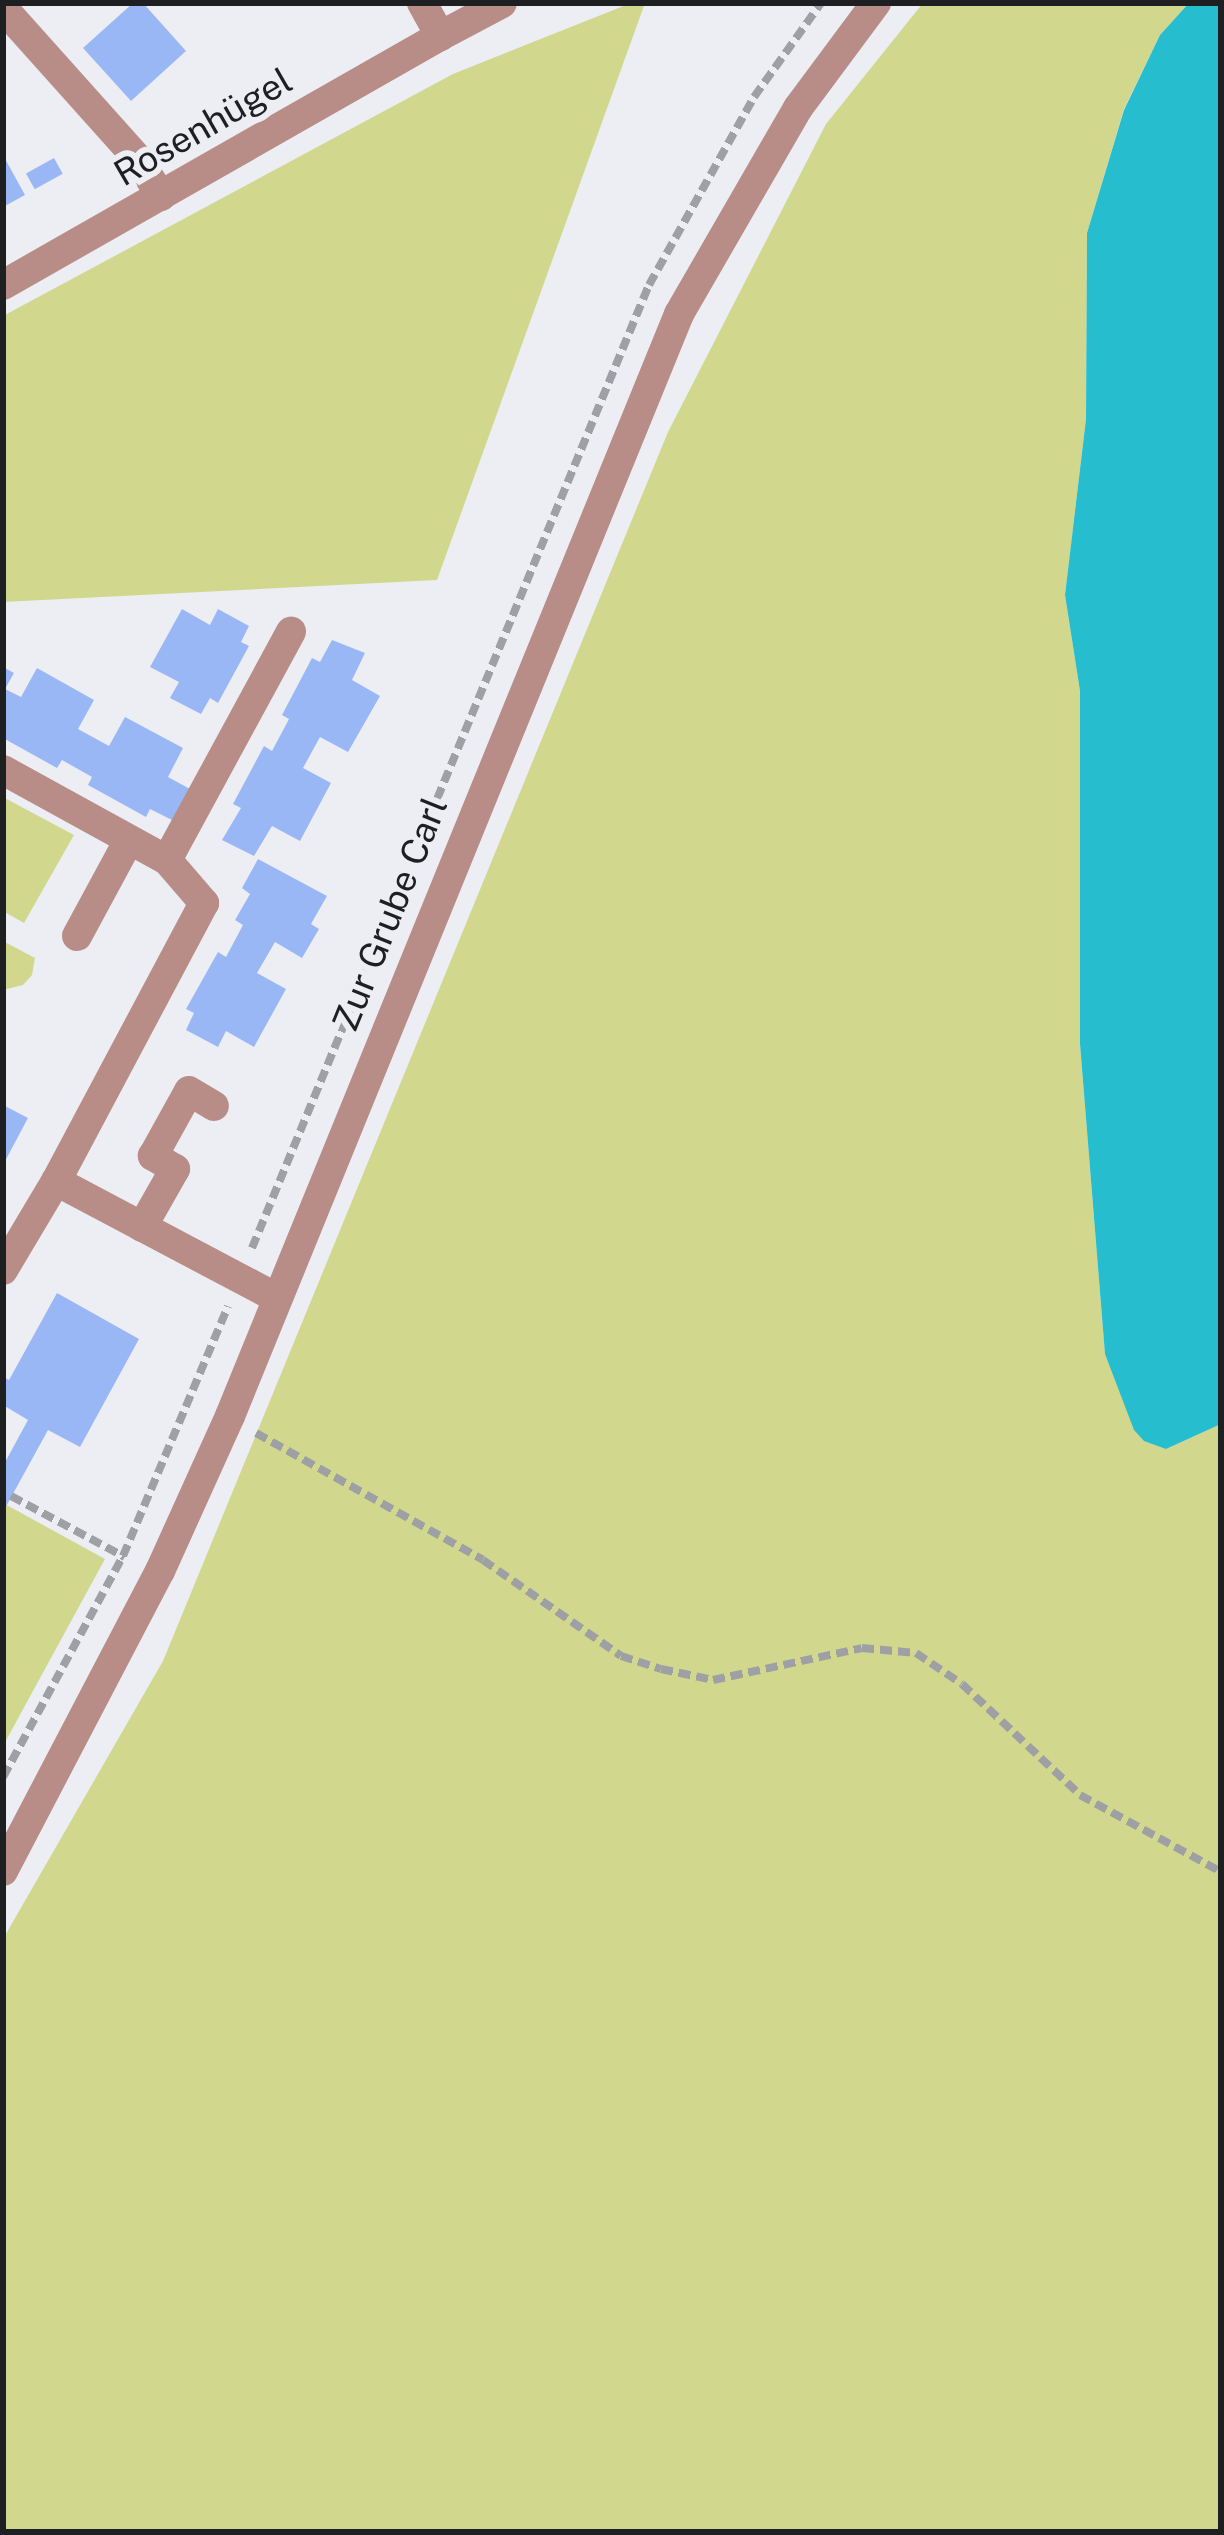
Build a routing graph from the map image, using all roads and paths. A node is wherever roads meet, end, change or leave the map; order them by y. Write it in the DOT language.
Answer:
graph roads {
  1 [pos="422,3"];
  2 [pos="502,3"];
  3 [pos="821,3"];
  4 [pos="876,3"];
  5 [pos="3,8"];
  6 [pos="440,36"];
  7 [pos="161,196"];
  8 [pos="3,285"];
  9 [pos="291,632"];
  10 [pos="3,770"];
  11 [pos="130,840"];
  12 [pos="167,860"];
  13 [pos="76,936"];
  14 [pos="214,1106"];
  15 [pos="56,1181"];
  16 [pos="142,1227"];
  17 [pos="3,1270"];
  18 [pos="239,1279"];
  19 [pos="274,1297"];
  20 [pos="230,1416"];
  21 [pos="11,1496"];
  22 [pos="123,1556"];
  23 [pos="160,1571"];
  24 [pos="3,1777"];
  25 [pos="3,1871"];
  26 [pos="1221,1872"];
  1 -- 6 [label="street"];
  2 -- 6 [label="street, Rosenhügel"];
  3 -- 18 [label="path"];
  4 -- 19 [label="street, Zur Grube Carl"];
  5 -- 7 [label="street"];
  6 -- 7 [label="street, Rosenhügel"];
  7 -- 8 [label="street, Rosenhügel"];
  9 -- 12 [label="street"];
  10 -- 11 [label="street"];
  11 -- 12 [label="street"];
  11 -- 13 [label="street"];
  12 -- 15 [label="street"];
  14 -- 16 [label="street"];
  15 -- 16 [label="street"];
  15 -- 17 [label="street"];
  16 -- 18 [label="street"];
  18 -- 19 [label="street"];
  18 -- 22 [label="path"];
  19 -- 20 [label="street, Zur Grube Carl"];
  20 -- 23 [label="street, Zur Grube Carl"];
  20 -- 26 [label="path"];
  21 -- 22 [label="path"];
  22 -- 23 [label="path"];
  22 -- 24 [label="path"];
  23 -- 25 [label="street, Zur Grube Carl"];
}
